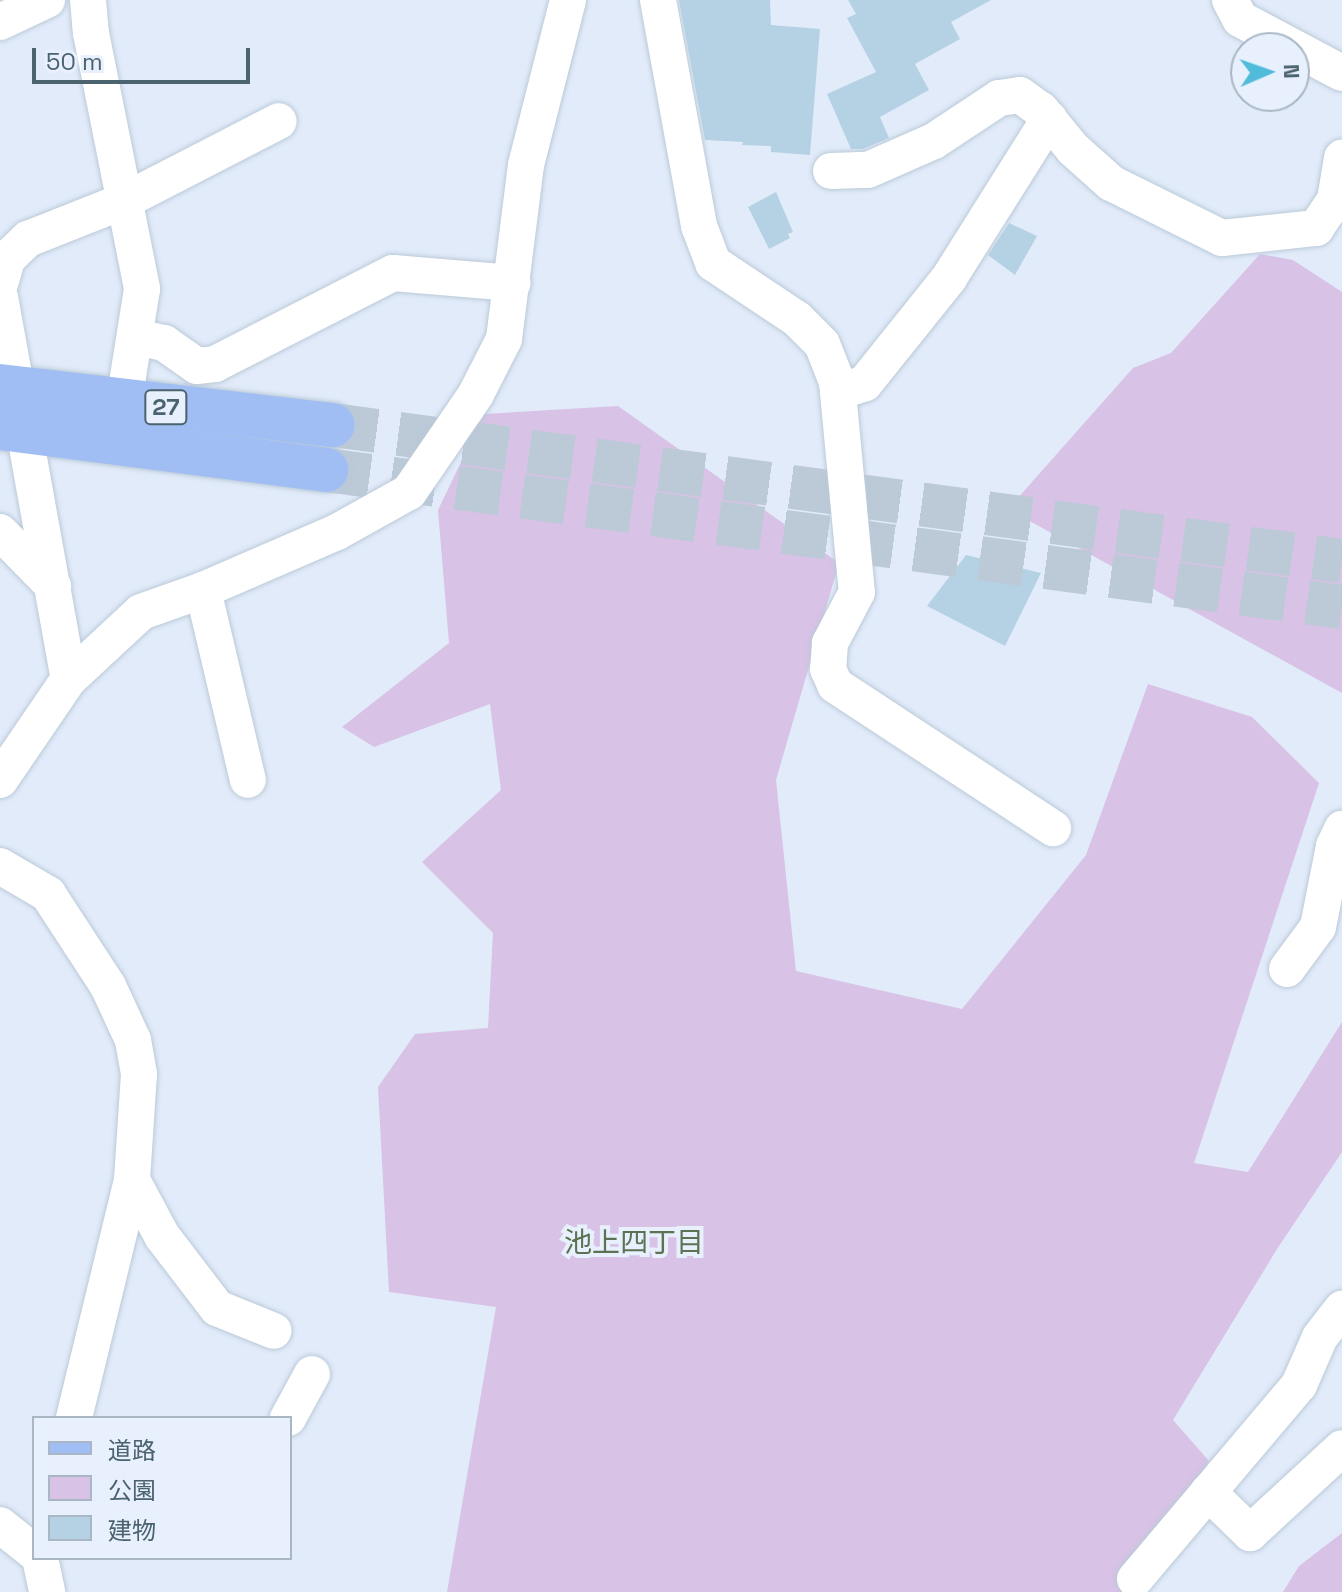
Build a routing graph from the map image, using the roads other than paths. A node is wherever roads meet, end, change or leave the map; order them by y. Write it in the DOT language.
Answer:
graph roads {
  1 [pos="47,0"];
  2 [pos="88,0"];
  3 [pos="568,0"];
  4 [pos="658,0"];
  5 [pos="1230,0"];
  6 [pos="0,22"];
  7 [pos="1342,73"];
  8 [pos="1049,119"];
  9 [pos="279,121"];
  10 [pos="1342,158"];
  11 [pos="831,171"];
  12 [pos="124,201"];
  13 [pos="513,283"];
  14 [pos="0,284"];
  15 [pos="0,297"];
  16 [pos="136,337"];
  17 [pos="9,387"];
  18 [pos="838,392"];
  19 [pos="124,402"];
  20 [pos="333,425"];
  21 [pos="13,430"];
  22 [pos="326,470"];
  23 [pos="0,532"];
  24 [pos="53,586"];
  25 [pos="203,590"];
  26 [pos="69,679"];
  27 [pos="0,780"];
  28 [pos="248,780"];
  29 [pos="1053,828"];
  30 [pos="1342,829"];
  31 [pos="0,866"];
  32 [pos="1287,969"];
  33 [pos="132,1180"];
  34 [pos="1342,1309"];
  35 [pos="274,1331"];
  36 [pos="312,1374"];
  37 [pos="74,1416"];
  38 [pos="289,1416"];
  39 [pos="1342,1448"];
  40 [pos="1208,1492"];
  41 [pos="0,1525"];
  42 [pos="32,1550"];
  43 [pos="40,1560"];
  44 [pos="1135,1579"];
  45 [pos="47,1592"];
  1 -- 6 [label="street"];
  2 -- 12 [label="street"];
  3 -- 13 [label="street"];
  4 -- 18 [label="street"];
  5 -- 7 [label="street"];
  8 -- 10 [label="street"];
  8 -- 11 [label="street"];
  8 -- 18 [label="street"];
  9 -- 12 [label="street"];
  12 -- 14 [label="street"];
  12 -- 16 [label="street"];
  13 -- 16 [label="street"];
  13 -- 25 [label="street"];
  15 -- 17 [label="street"];
  16 -- 19 [label="street"];
  17 -- 19 [label="main road, 27"];
  17 -- 21 [label="street"];
  18 -- 29 [label="street"];
  19 -- 20 [label="main road, 27"];
  21 -- 22 [label="main road, 27"];
  21 -- 24 [label="street"];
  23 -- 24 [label="street"];
  24 -- 26 [label="street"];
  25 -- 26 [label="street"];
  25 -- 28 [label="street"];
  26 -- 27 [label="street"];
  30 -- 32 [label="street"];
  31 -- 33 [label="street"];
  33 -- 35 [label="street"];
  33 -- 37 [label="street"];
  34 -- 40 [label="street"];
  36 -- 38 [label="street"];
  39 -- 40 [label="street"];
  40 -- 44 [label="street"];
  41 -- 42 [label="street"];
  43 -- 45 [label="street"];
}
